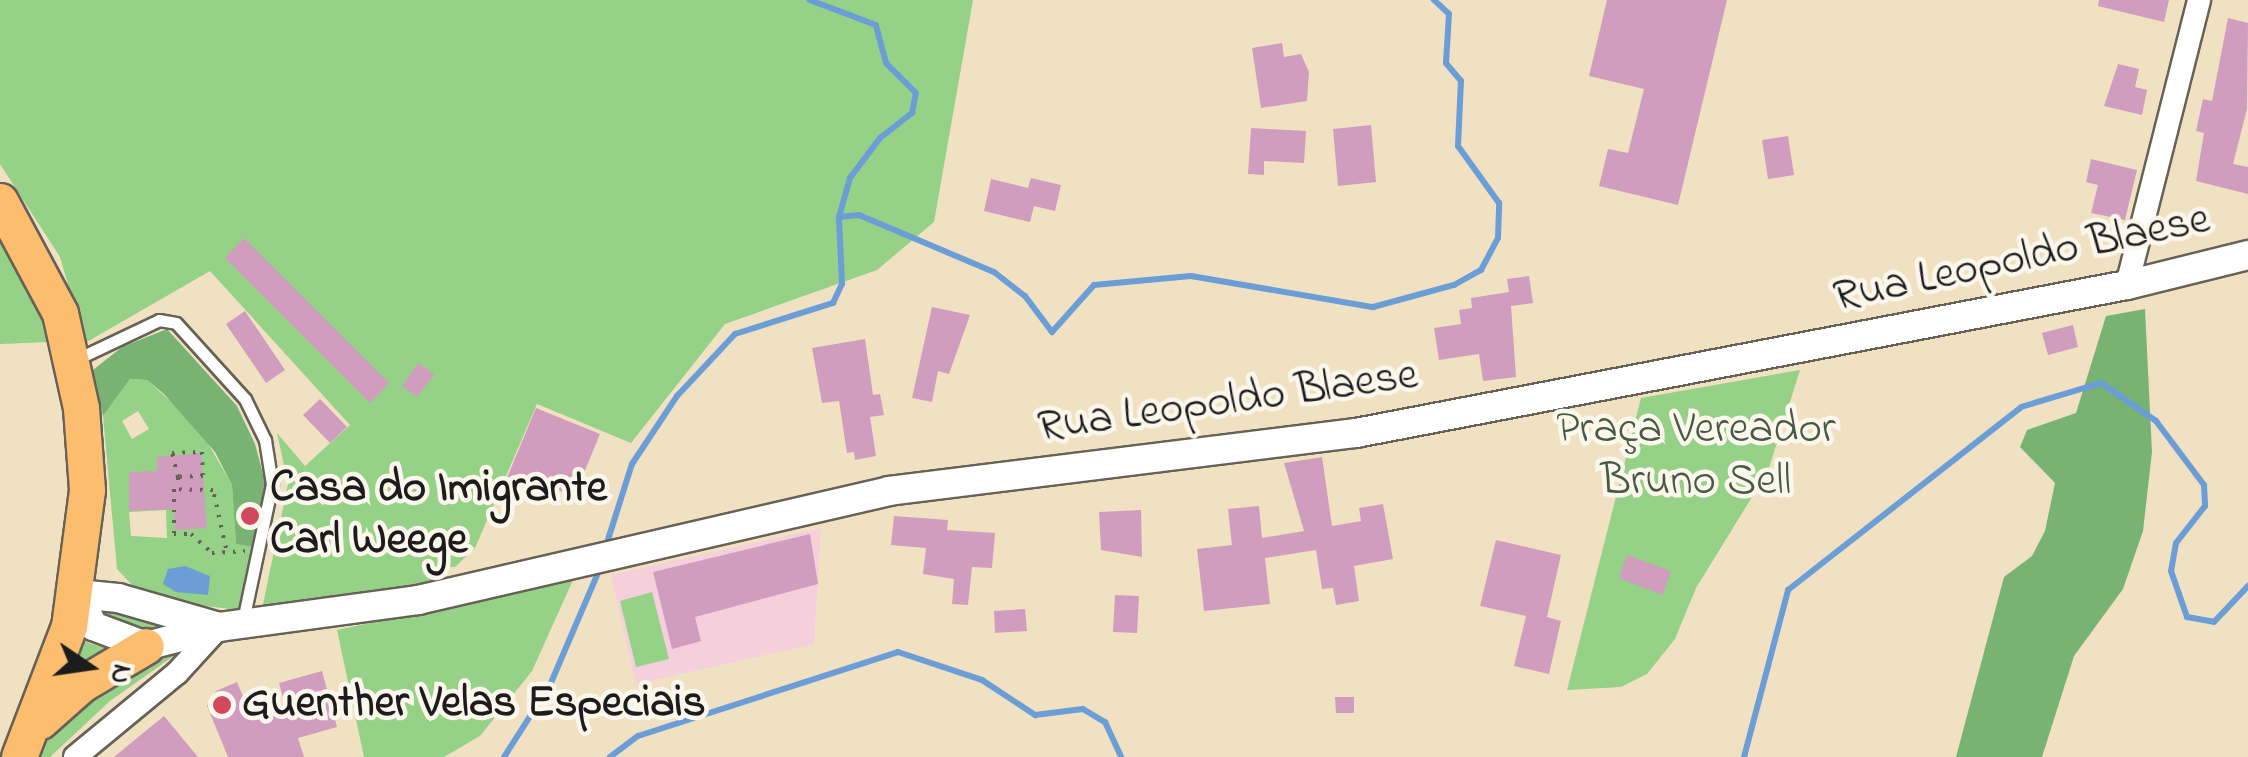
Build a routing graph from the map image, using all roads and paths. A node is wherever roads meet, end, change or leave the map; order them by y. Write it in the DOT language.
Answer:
graph roads {
  1 [pos="2198,0"];
  2 [pos="0,202"];
  3 [pos="2248,256"];
  4 [pos="2127,285"];
  5 [pos="74,361"];
  6 [pos="178,477"];
  7 [pos="178,488"];
  8 [pos="161,522"];
  9 [pos="170,522"];
  10 [pos="226,548"];
  11 [pos="308,550"];
  12 [pos="251,552"];
  13 [pos="275,552"];
  14 [pos="77,594"];
  15 [pos="231,626"];
  16 [pos="146,646"];
  17 [pos="26,743"];
  18 [pos="75,757"];
  1 -- 4 [label="street"];
  2 -- 5 [label="main road"];
  3 -- 4 [label="street, Rua Leopoldo Blaese"];
  4 -- 15 [label="street, Rua Leopoldo Blaese"];
  5 -- 14 [label="main road"];
  5 -- 15 [label="lane"];
  6 -- 6 [label="path"];
  6 -- 7 [label="path"];
  7 -- 9 [label="path"];
  7 -- 10 [label="path"];
  8 -- 9 [label="path"];
  9 -- 10 [label="path"];
  10 -- 12 [label="path"];
  11 -- 13 [label="path"];
  14 -- 15 [label="street, Rua Leopoldo Blaese"];
  14 -- 16 [label="street"];
  14 -- 17 [label="main road"];
  15 -- 16 [label="street, Rua Leopoldo Blaese"];
  15 -- 18 [label="street"];
  16 -- 17 [label="main road"];
}
